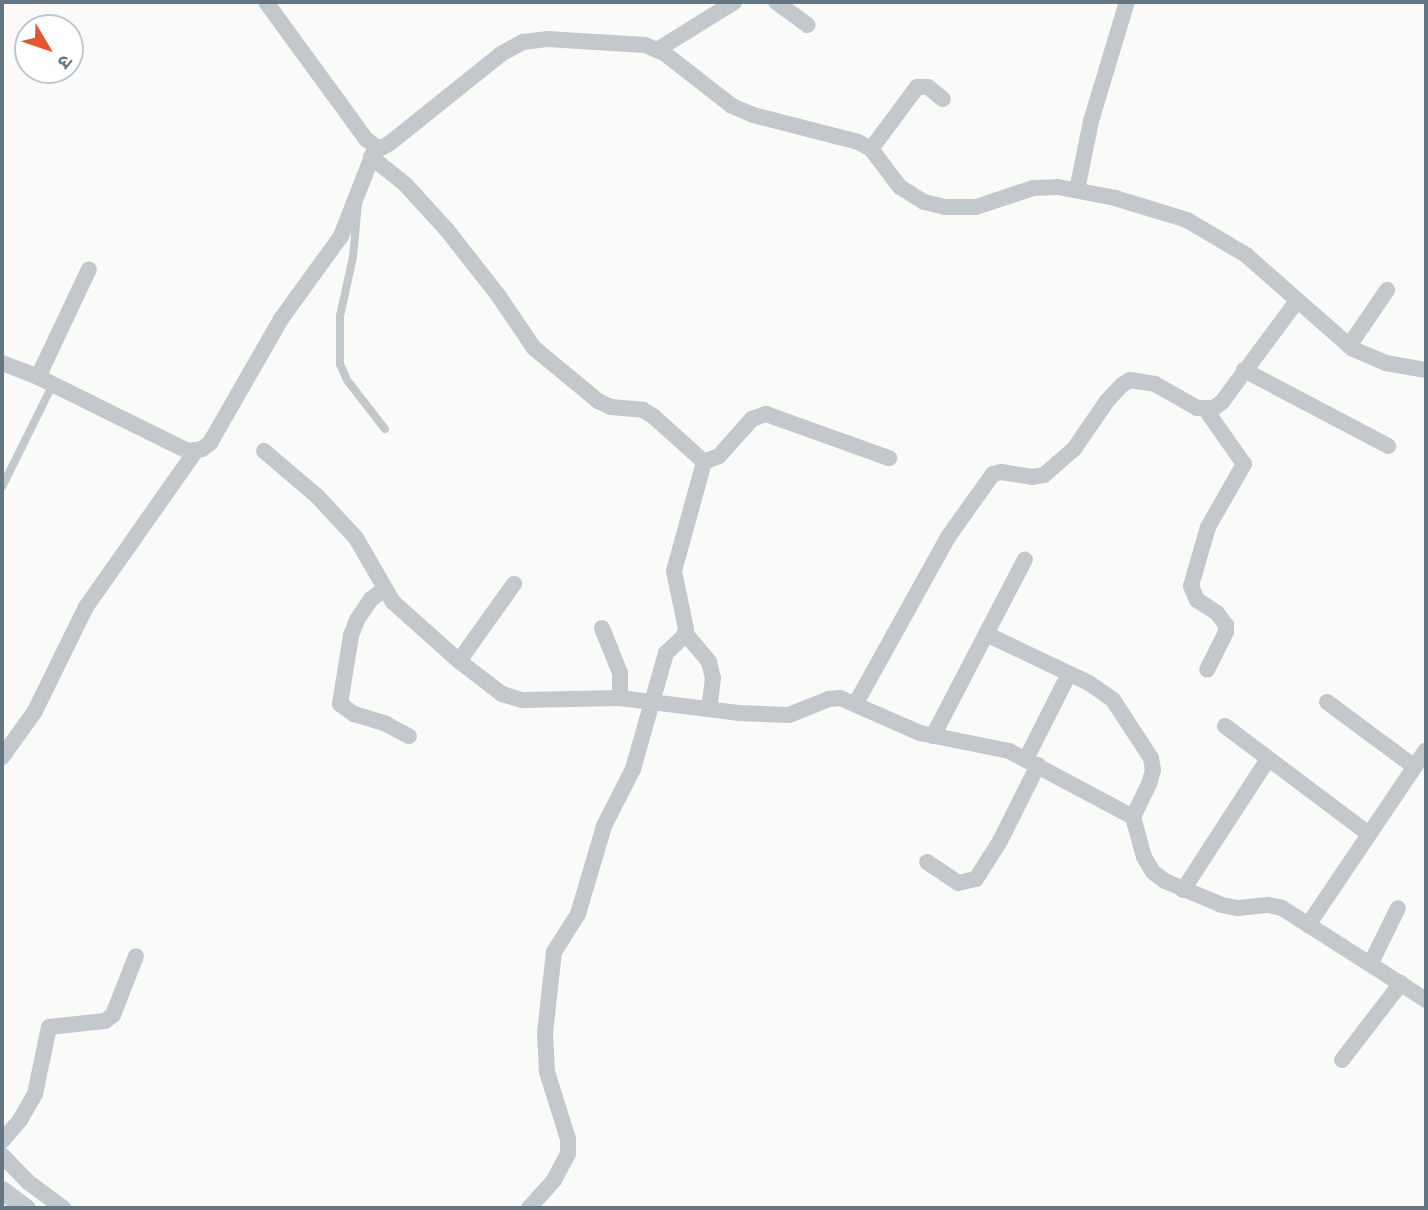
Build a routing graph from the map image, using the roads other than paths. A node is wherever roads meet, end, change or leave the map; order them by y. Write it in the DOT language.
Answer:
graph roads {
  1 [pos="265,2"];
  2 [pos="734,2"];
  3 [pos="776,2"];
  4 [pos="1127,2"];
  5 [pos="808,25"];
  6 [pos="657,50"];
  7 [pos="943,99"];
  8 [pos="871,149"];
  9 [pos="374,152"];
  10 [pos="358,190"];
  11 [pos="1077,190"];
  12 [pos="89,270"];
  13 [pos="1387,290"];
  14 [pos="1297,301"];
  15 [pos="1349,346"];
  16 [pos="2,363"];
  17 [pos="1244,370"];
  18 [pos="1426,370"];
  19 [pos="46,380"];
  20 [pos="1206,410"];
  21 [pos="385,429"];
  22 [pos="1388,446"];
  23 [pos="264,451"];
  24 [pos="195,452"];
  25 [pos="889,458"];
  26 [pos="704,462"];
  27 [pos="2,487"];
  28 [pos="1025,558"];
  29 [pos="514,584"];
  30 [pos="385,589"];
  31 [pos="603,628"];
  32 [pos="685,633"];
  33 [pos="986,635"];
  34 [pos="459,661"];
  35 [pos="1207,670"];
  36 [pos="1069,674"];
  37 [pos="620,698"];
  38 [pos="653,702"];
  39 [pos="1327,702"];
  40 [pos="856,703"];
  41 [pos="709,709"];
  42 [pos="1225,726"];
  43 [pos="408,736"];
  44 [pos="933,736"];
  45 [pos="1426,750"];
  46 [pos="2,757"];
  47 [pos="1268,759"];
  48 [pos="1032,762"];
  49 [pos="1415,767"];
  50 [pos="1133,817"];
  51 [pos="1370,834"];
  52 [pos="927,862"];
  53 [pos="1183,890"];
  54 [pos="1398,908"];
  55 [pos="1308,925"];
  56 [pos="136,956"];
  57 [pos="1371,963"];
  58 [pos="1401,983"];
  59 [pos="1426,1000"];
  60 [pos="1342,1060"];
  61 [pos="2,1142"];
  62 [pos="2,1155"];
  63 [pos="2,1190"];
  64 [pos="26,1208"];
  65 [pos="63,1208"];
  66 [pos="528,1208"];
  1 -- 9 [label="street"];
  2 -- 6 [label="street"];
  3 -- 5 [label="street"];
  4 -- 11 [label="street"];
  6 -- 8 [label="street"];
  6 -- 9 [label="street"];
  7 -- 8 [label="street"];
  8 -- 11 [label="street"];
  9 -- 10 [label="street"];
  9 -- 26 [label="street"];
  10 -- 21 [label="lane"];
  10 -- 24 [label="street"];
  11 -- 14 [label="street"];
  12 -- 19 [label="street"];
  13 -- 15 [label="street"];
  14 -- 15 [label="street"];
  14 -- 17 [label="street"];
  15 -- 18 [label="street"];
  16 -- 19 [label="street"];
  17 -- 20 [label="street"];
  17 -- 22 [label="street"];
  19 -- 24 [label="street"];
  19 -- 27 [label="lane"];
  20 -- 35 [label="street"];
  20 -- 40 [label="street"];
  23 -- 30 [label="street"];
  24 -- 46 [label="street"];
  25 -- 26 [label="street"];
  26 -- 32 [label="street"];
  28 -- 33 [label="street"];
  29 -- 34 [label="street"];
  30 -- 34 [label="street"];
  30 -- 43 [label="street"];
  31 -- 37 [label="street"];
  32 -- 38 [label="street"];
  32 -- 41 [label="street"];
  33 -- 36 [label="street"];
  33 -- 44 [label="street"];
  34 -- 37 [label="street"];
  36 -- 48 [label="street"];
  36 -- 50 [label="street"];
  37 -- 38 [label="street"];
  38 -- 41 [label="street"];
  38 -- 66 [label="street"];
  39 -- 49 [label="street"];
  40 -- 41 [label="street"];
  40 -- 44 [label="street"];
  42 -- 47 [label="street"];
  44 -- 48 [label="street"];
  45 -- 49 [label="street"];
  47 -- 51 [label="street"];
  47 -- 53 [label="street"];
  48 -- 50 [label="street"];
  48 -- 52 [label="street"];
  49 -- 51 [label="street"];
  50 -- 53 [label="street"];
  51 -- 55 [label="street"];
  53 -- 55 [label="street"];
  54 -- 57 [label="street"];
  55 -- 57 [label="street"];
  56 -- 61 [label="street"];
  57 -- 58 [label="street"];
  58 -- 59 [label="street"];
  58 -- 60 [label="street"];
  62 -- 65 [label="street"];
  63 -- 64 [label="street"];
}
